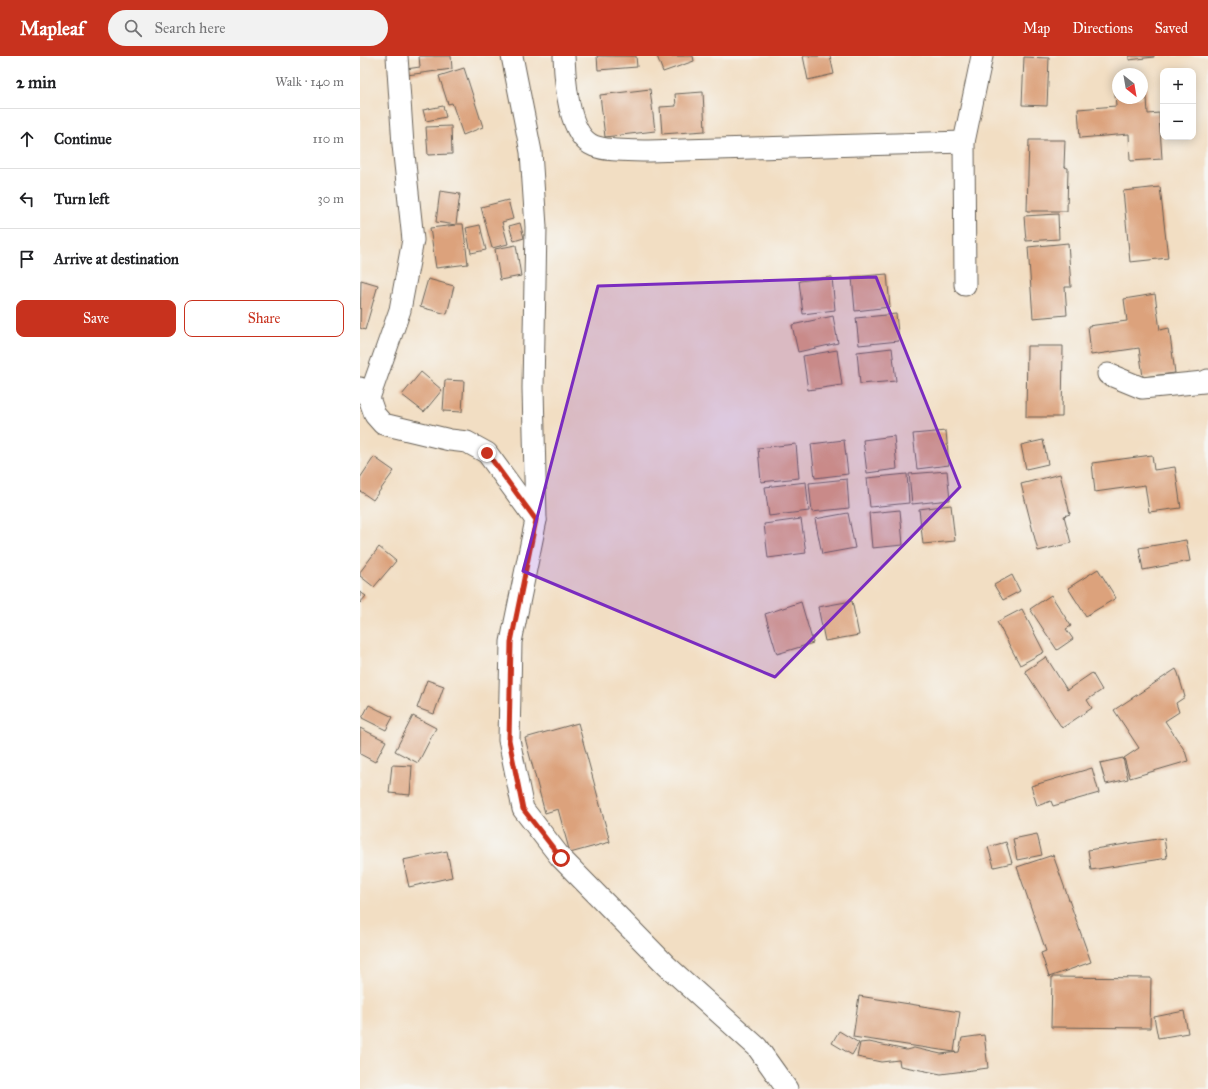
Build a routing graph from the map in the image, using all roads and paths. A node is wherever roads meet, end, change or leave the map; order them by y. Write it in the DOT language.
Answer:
graph roads {
  1 [pos="397,56"];
  2 [pos="512,56"];
  3 [pos="564,56"];
  4 [pos="982,56"];
  5 [pos="964,142"];
  6 [pos="965,285"];
  7 [pos="1108,374"];
  8 [pos="1208,380"];
  9 [pos="365,393"];
  10 [pos="536,520"];
  11 [pos="787,1089"];
  1 -- 9 [label="street"];
  2 -- 10 [label="street"];
  3 -- 5 [label="street"];
  4 -- 5 [label="street"];
  5 -- 6 [label="street"];
  7 -- 8 [label="street"];
  9 -- 10 [label="street"];
  10 -- 11 [label="street"];
}
